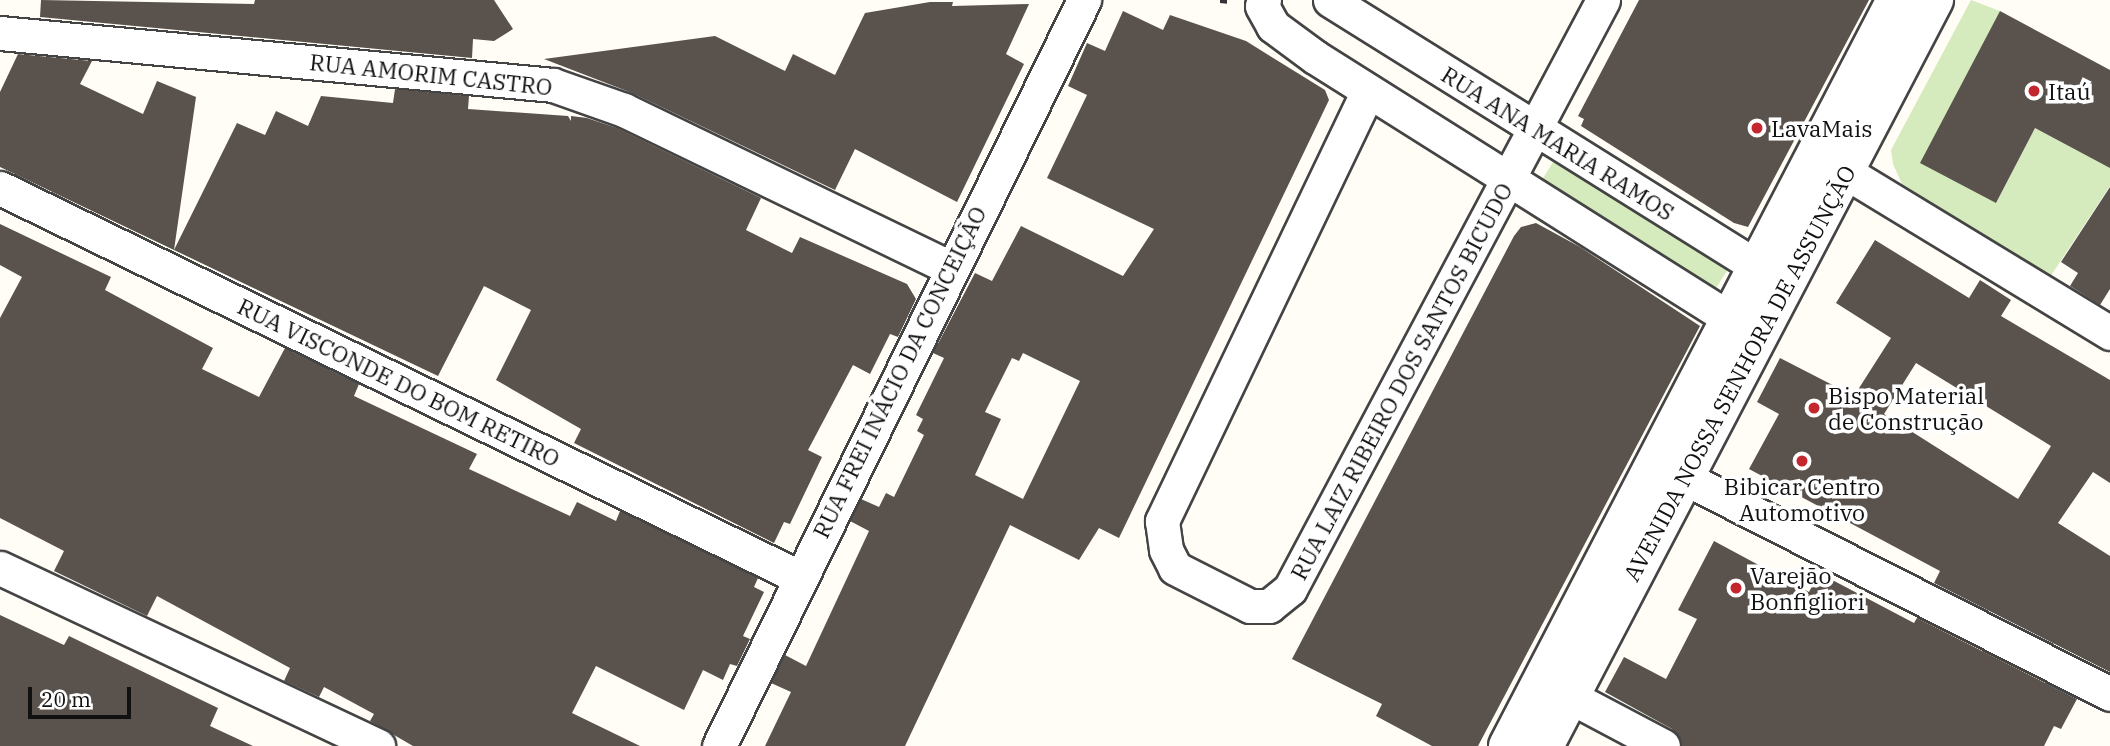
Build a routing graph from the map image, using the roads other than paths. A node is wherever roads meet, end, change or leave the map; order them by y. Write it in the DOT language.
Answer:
graph roads {
  1 [pos="1084,0"];
  2 [pos="1264,0"];
  3 [pos="1331,0"];
  4 [pos="1602,0"];
  5 [pos="1896,0"];
  6 [pos="1934,0"];
  7 [pos="0,33"];
  8 [pos="1368,91"];
  9 [pos="1534,129"];
  10 [pos="1830,163"];
  11 [pos="1507,180"];
  12 [pos="0,188"];
  13 [pos="949,267"];
  14 [pos="1771,276"];
  15 [pos="1744,328"];
  16 [pos="2110,333"];
  17 [pos="1670,470"];
  18 [pos="0,568"];
  19 [pos="799,577"];
  20 [pos="1555,690"];
  21 [pos="2110,694"];
  22 [pos="378,746"];
  23 [pos="719,746"];
  24 [pos="1508,746"];
  25 [pos="1544,746"];
  26 [pos="1663,746"];
  1 -- 13 [label="street, RUA FREI INÁCIO DA CONCEIÇÃO"];
  2 -- 8 [label="street"];
  3 -- 9 [label="street, RUA ANA MARIA RAMOS"];
  4 -- 9 [label="street, RUA LAIZ RIBEIRO DOS SANTOS BICUDO"];
  5 -- 10 [label="street, AVENIDA NOSSA SENHORA DE ASSUNÇÃO"];
  6 -- 10 [label="street, AVENIDA NOSSA SENHORA DE ASSUNÇÃO"];
  7 -- 13 [label="street, RUA AMORIM CASTRO"];
  8 -- 11 [label="street"];
  8 -- 11 [label="street, RUA LAIZ RIBEIRO DOS SANTOS BICUDO"];
  9 -- 11 [label="street, RUA LAIZ RIBEIRO DOS SANTOS BICUDO"];
  9 -- 14 [label="street, RUA ANA MARIA RAMOS"];
  10 -- 14 [label="street, AVENIDA NOSSA SENHORA DE ASSUNÇÃO"];
  10 -- 16 [label="street"];
  11 -- 15 [label="street"];
  12 -- 19 [label="street, RUA VISCONDE DO BOM RETIRO"];
  13 -- 19 [label="street, RUA FREI INÁCIO DA CONCEIÇÃO"];
  14 -- 15 [label="street, AVENIDA NOSSA SENHORA DE ASSUNÇÃO"];
  15 -- 17 [label="street, AVENIDA NOSSA SENHORA DE ASSUNÇÃO"];
  17 -- 20 [label="street, AVENIDA NOSSA SENHORA DE ASSUNÇÃO"];
  17 -- 21 [label="street"];
  18 -- 22 [label="street"];
  19 -- 23 [label="street, RUA FREI INÁCIO DA CONCEIÇÃO"];
  20 -- 24 [label="street, AVENIDA NOSSA SENHORA DE ASSUNÇÃO"];
  20 -- 25 [label="street, AVENIDA NOSSA SENHORA DE ASSUNÇÃO"];
  20 -- 26 [label="street"];
}
